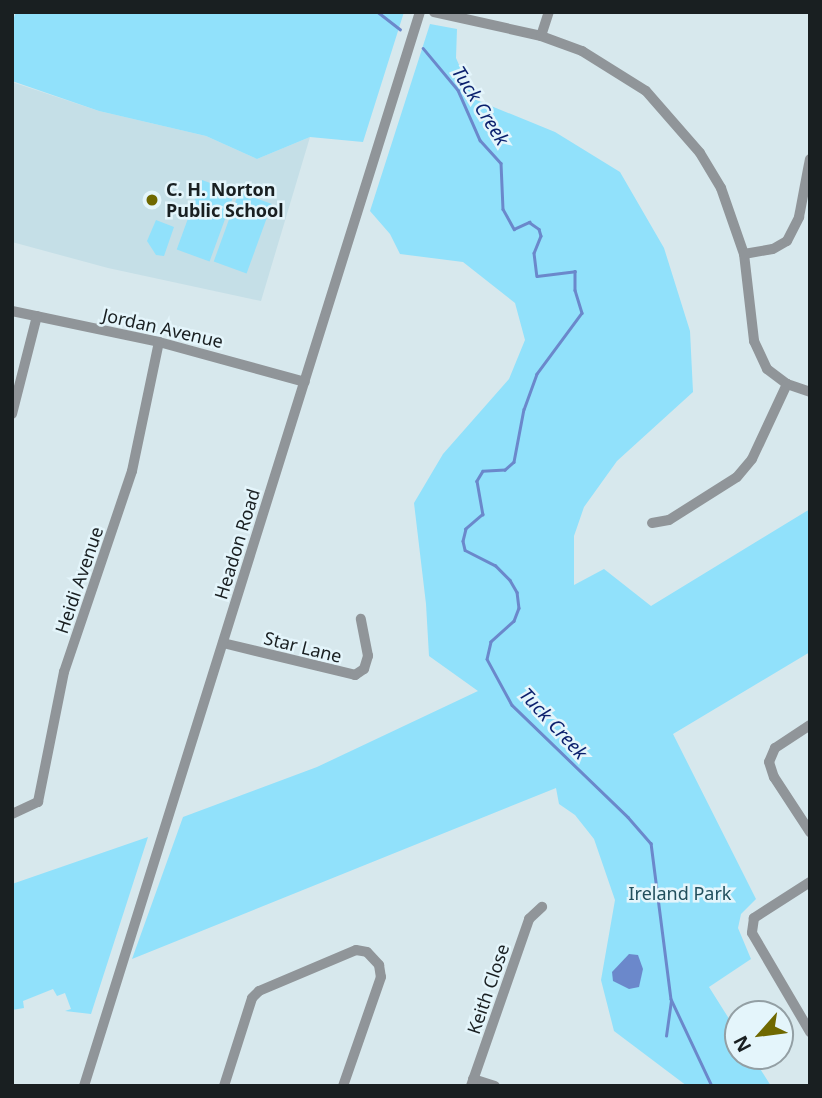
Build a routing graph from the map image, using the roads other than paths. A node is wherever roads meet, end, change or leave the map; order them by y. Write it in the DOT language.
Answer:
graph roads {
  1 [pos="420,12"];
  2 [pos="434,12"];
  3 [pos="549,12"];
  4 [pos="541,36"];
  5 [pos="810,159"];
  6 [pos="744,254"];
  7 [pos="12,310"];
  8 [pos="37,316"];
  9 [pos="159,342"];
  10 [pos="305,382"];
  11 [pos="787,384"];
  12 [pos="810,392"];
  13 [pos="12,414"];
  14 [pos="652,523"];
  15 [pos="361,619"];
  16 [pos="223,643"];
  17 [pos="810,725"];
  18 [pos="12,814"];
  19 [pos="810,832"];
  20 [pos="810,882"];
  21 [pos="542,907"];
  22 [pos="810,1032"];
  23 [pos="472,1082"];
  24 [pos="84,1086"];
  25 [pos="224,1086"];
  26 [pos="343,1086"];
  27 [pos="495,1086"];
  1 -- 10 [label="street, Headon Road"];
  2 -- 4 [label="street"];
  3 -- 4 [label="street"];
  4 -- 6 [label="street"];
  5 -- 6 [label="street"];
  6 -- 11 [label="street"];
  7 -- 8 [label="street, Jordan Avenue"];
  8 -- 9 [label="street, Jordan Avenue"];
  8 -- 13 [label="street"];
  9 -- 10 [label="street, Jordan Avenue"];
  9 -- 18 [label="street, Heidi Avenue"];
  10 -- 16 [label="street, Headon Road"];
  11 -- 12 [label="street"];
  11 -- 14 [label="street"];
  15 -- 16 [label="street, Star Lane"];
  16 -- 24 [label="street, Headon Road"];
  17 -- 19 [label="street"];
  20 -- 22 [label="street"];
  21 -- 23 [label="street, Keith Close"];
  23 -- 27 [label="street"];
  25 -- 26 [label="street"];
}
